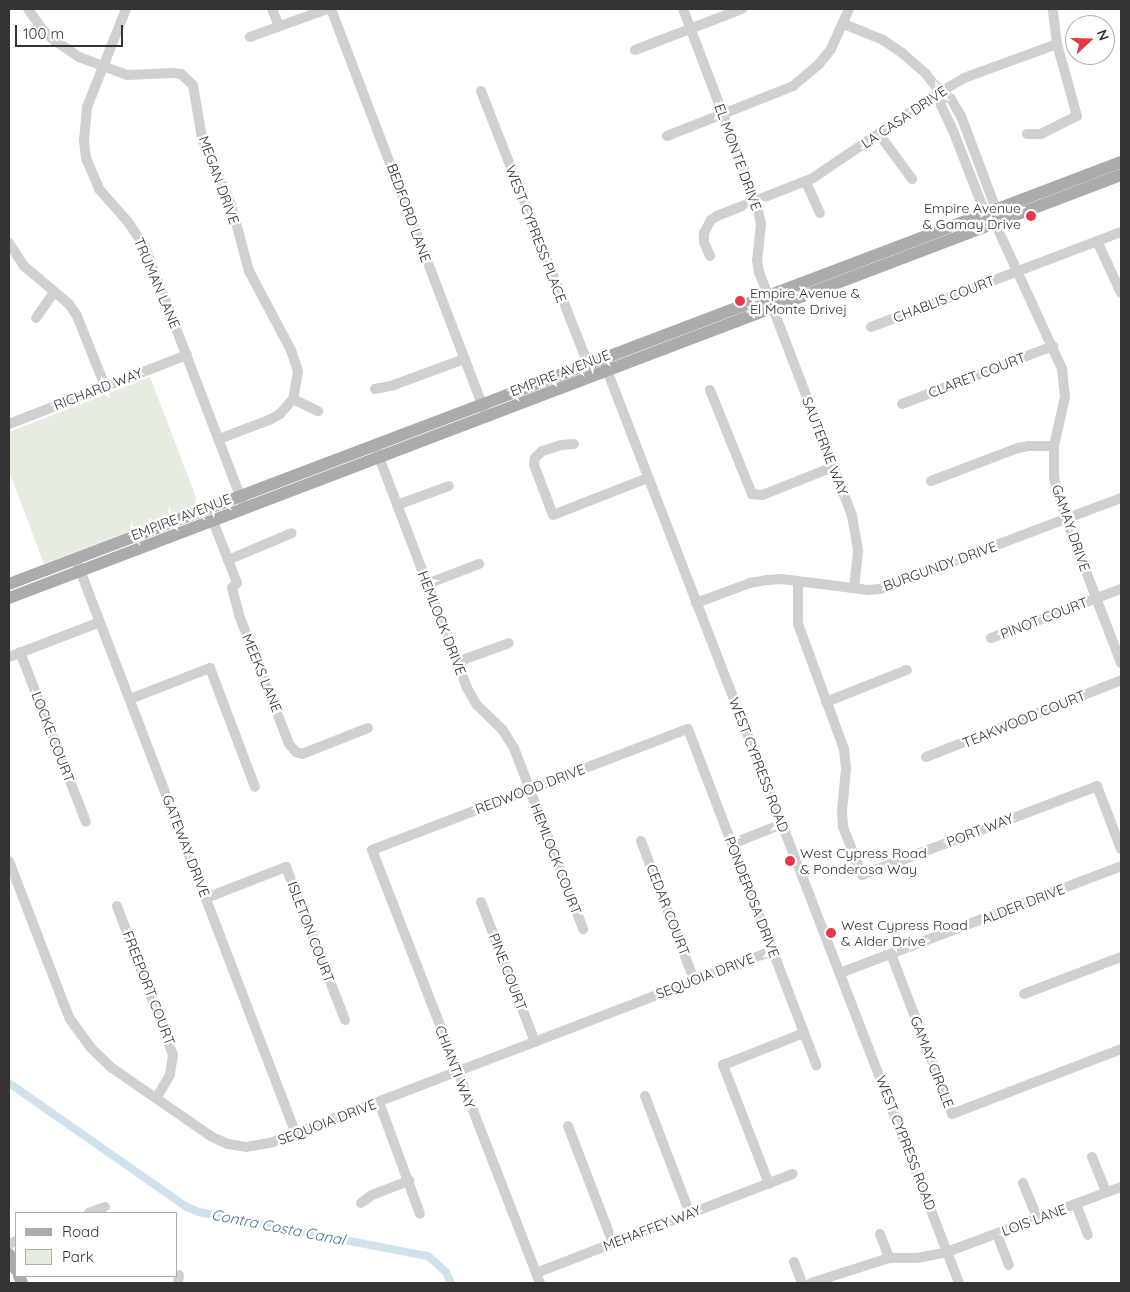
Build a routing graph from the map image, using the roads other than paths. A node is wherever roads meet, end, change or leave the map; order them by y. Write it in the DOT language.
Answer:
graph roads {
  1 [pos="28,9"];
  2 [pos="126,9"];
  3 [pos="272,9"];
  4 [pos="329,9"];
  5 [pos="683,9"];
  6 [pos="742,9"];
  7 [pos="849,9"];
  8 [pos="1053,9"];
  9 [pos="844,24"];
  10 [pos="279,26"];
  11 [pos="690,28"];
  12 [pos="250,37"];
  13 [pos="1057,44"];
  14 [pos="635,50"];
  15 [pos="102,67"];
  16 [pos="482,91"];
  17 [pos="940,92"];
  18 [pos="723,115"];
  19 [pos="879,134"];
  20 [pos="1027,134"];
  21 [pos="667,136"];
  22 [pos="1121,162"];
  23 [pos="1121,170"];
  24 [pos="1121,176"];
  25 [pos="912,179"];
  26 [pos="806,182"];
  27 [pos="756,201"];
  28 [pos="991,211"];
  29 [pos="820,213"];
  30 [pos="995,223"];
  31 [pos="1121,232"];
  32 [pos="1096,242"];
  33 [pos="9,243"];
  34 [pos="710,256"];
  35 [pos="1017,272"];
  36 [pos="54,292"];
  37 [pos="1121,293"];
  38 [pos="770,302"];
  39 [pos="36,318"];
  40 [pos="871,327"];
  41 [pos="1053,346"];
  42 [pos="187,355"];
  43 [pos="464,358"];
  44 [pos="602,359"];
  45 [pos="588,364"];
  46 [pos="607,372"];
  47 [pos="593,377"];
  48 [pos="105,386"];
  49 [pos="375,389"];
  50 [pos="710,390"];
  51 [pos="293,399"];
  52 [pos="902,404"];
  53 [pos="482,405"];
  54 [pos="318,411"];
  55 [pos="487,417"];
  56 [pos="9,424"];
  57 [pos="219,439"];
  58 [pos="574,444"];
  59 [pos="1054,446"];
  60 [pos="377,451"];
  61 [pos="833,467"];
  62 [pos="648,478"];
  63 [pos="931,481"];
  64 [pos="449,486"];
  65 [pos="240,496"];
  66 [pos="1121,498"];
  67 [pos="398,505"];
  68 [pos="245,509"];
  69 [pos="1066,519"];
  70 [pos="213,521"];
  71 [pos="292,533"];
  72 [pos="76,559"];
  73 [pos="228,560"];
  74 [pos="479,564"];
  75 [pos="81,571"];
  76 [pos="798,582"];
  77 [pos="9,584"];
  78 [pos="427,584"];
  79 [pos="854,588"];
  80 [pos="1121,589"];
  81 [pos="9,598"];
  82 [pos="1096,598"];
  83 [pos="696,603"];
  84 [pos="100,622"];
  85 [pos="992,638"];
  86 [pos="509,643"];
  87 [pos="20,652"];
  88 [pos="9,657"];
  89 [pos="457,662"];
  90 [pos="1121,663"];
  91 [pos="907,670"];
  92 [pos="1121,680"];
  93 [pos="130,699"];
  94 [pos="826,702"];
  95 [pos="368,728"];
  96 [pos="688,729"];
  97 [pos="926,757"];
  98 [pos="255,786"];
  99 [pos="530,789"];
  100 [pos="86,822"];
  101 [pos="782,824"];
  102 [pos="641,841"];
  103 [pos="732,844"];
  104 [pos="1121,849"];
  105 [pos="372,850"];
  106 [pos="9,862"];
  107 [pos="1121,866"];
  108 [pos="206,898"];
  109 [pos="480,902"];
  110 [pos="118,906"];
  111 [pos="583,930"];
  112 [pos="772,951"];
  113 [pos="891,954"];
  114 [pos="1121,956"];
  115 [pos="840,973"];
  116 [pos="694,980"];
  117 [pos="1024,994"];
  118 [pos="345,1020"];
  119 [pos="804,1033"];
  120 [pos="535,1042"];
  121 [pos="1121,1049"];
  122 [pos="816,1065"];
  123 [pos="457,1072"];
  124 [pos="645,1096"];
  125 [pos="156,1098"];
  126 [pos="379,1102"];
  127 [pos="568,1126"];
  128 [pos="296,1134"];
  129 [pos="1092,1156"];
  130 [pos="793,1174"];
  131 [pos="409,1181"];
  132 [pos="1023,1182"];
  133 [pos="769,1184"];
  134 [pos="1121,1187"];
  135 [pos="1106,1192"];
  136 [pos="361,1203"];
  137 [pos="1076,1204"];
  138 [pos="105,1207"];
  139 [pos="92,1212"];
  140 [pos="420,1214"];
  141 [pos="690,1214"];
  142 [pos="1037,1218"];
  143 [pos="880,1234"];
  144 [pos="997,1234"];
  145 [pos="1088,1235"];
  146 [pos="613,1243"];
  147 [pos="947,1252"];
  148 [pos="9,1254"];
  149 [pos="889,1258"];
  150 [pos="794,1262"];
  151 [pos="1008,1265"];
  152 [pos="15,1268"];
  153 [pos="536,1273"];
  154 [pos="540,1283"];
  155 [pos="802,1283"];
  156 [pos="811,1283"];
  157 [pos="960,1283"];
  1 -- 15 [label="street, MEGAN DRIVE"];
  2 -- 15 [label="street, TRUMAN LANE"];
  3 -- 10 [label="street"];
  4 -- 10 [label="street"];
  4 -- 43 [label="street, BEDFORD LANE"];
  5 -- 11 [label="street, EL MONTE DRIVE"];
  6 -- 11 [label="street"];
  7 -- 9 [label="street"];
  8 -- 13 [label="street"];
  9 -- 17 [label="street"];
  9 -- 18 [label="street"];
  10 -- 12 [label="street"];
  11 -- 14 [label="street"];
  11 -- 18 [label="street, EL MONTE DRIVE"];
  13 -- 17 [label="street, LA CASA DRIVE"];
  13 -- 20 [label="street"];
  15 -- 42 [label="street, TRUMAN LANE"];
  15 -- 51 [label="street, MEGAN DRIVE"];
  16 -- 45 [label="street, WEST CYPRESS PLACE"];
  17 -- 19 [label="street, LA CASA DRIVE"];
  17 -- 28 [label="street"];
  18 -- 21 [label="street"];
  18 -- 27 [label="street, EL MONTE DRIVE"];
  19 -- 25 [label="street"];
  19 -- 26 [label="street, LA CASA DRIVE"];
  22 -- 28 [label="main road, EMPIRE AVENUE"];
  23 -- 24 [label="main road"];
  24 -- 30 [label="main road, EMPIRE AVENUE"];
  26 -- 27 [label="street, LA CASA DRIVE"];
  26 -- 29 [label="street"];
  27 -- 34 [label="street, LA CASA DRIVE"];
  27 -- 38 [label="street, EL MONTE DRIVE"];
  28 -- 30 [label="street"];
  28 -- 38 [label="main road, EMPIRE AVENUE"];
  30 -- 35 [label="street, GAMAY DRIVE"];
  30 -- 38 [label="main road, EMPIRE AVENUE"];
  31 -- 32 [label="street, CHABLIS COURT"];
  32 -- 35 [label="street, CHABLIS COURT"];
  32 -- 37 [label="street"];
  33 -- 36 [label="street"];
  35 -- 40 [label="street, CHABLIS COURT"];
  35 -- 41 [label="street, GAMAY DRIVE"];
  36 -- 39 [label="street"];
  36 -- 48 [label="street"];
  38 -- 44 [label="main road, EMPIRE AVENUE"];
  38 -- 46 [label="main road, EMPIRE AVENUE"];
  38 -- 61 [label="street, SAUTERNE WAY"];
  41 -- 52 [label="street, CLARET COURT"];
  41 -- 59 [label="street, GAMAY DRIVE"];
  42 -- 48 [label="street, RICHARD WAY"];
  42 -- 57 [label="street, TRUMAN LANE"];
  43 -- 49 [label="street"];
  43 -- 53 [label="street, BEDFORD LANE"];
  44 -- 45 [label="main road, EMPIRE AVENUE"];
  44 -- 46 [label="street, WEST CYPRESS ROAD"];
  45 -- 47 [label="street, WEST CYPRESS PLACE"];
  45 -- 53 [label="main road, EMPIRE AVENUE"];
  46 -- 47 [label="main road, EMPIRE AVENUE"];
  46 -- 62 [label="street, WEST CYPRESS ROAD"];
  47 -- 55 [label="main road, EMPIRE AVENUE"];
  48 -- 56 [label="street, RICHARD WAY"];
  50 -- 61 [label="street"];
  51 -- 54 [label="street"];
  51 -- 57 [label="street"];
  53 -- 55 [label="street, BEDFORD LANE"];
  53 -- 60 [label="main road, EMPIRE AVENUE"];
  55 -- 60 [label="main road, EMPIRE AVENUE"];
  57 -- 65 [label="street, TRUMAN LANE"];
  58 -- 62 [label="street"];
  59 -- 63 [label="street"];
  59 -- 69 [label="street, GAMAY DRIVE"];
  60 -- 65 [label="main road, EMPIRE AVENUE"];
  60 -- 67 [label="street, HEMLOCK DRIVE"];
  60 -- 68 [label="main road, EMPIRE AVENUE"];
  61 -- 79 [label="street, SAUTERNE WAY"];
  62 -- 83 [label="street, WEST CYPRESS ROAD"];
  64 -- 67 [label="street"];
  65 -- 68 [label="street, TRUMAN LANE"];
  65 -- 72 [label="main road, EMPIRE AVENUE"];
  66 -- 69 [label="street, BURGUNDY DRIVE"];
  67 -- 78 [label="street, HEMLOCK DRIVE"];
  68 -- 70 [label="main road, EMPIRE AVENUE"];
  69 -- 79 [label="street, BURGUNDY DRIVE"];
  69 -- 82 [label="street, GAMAY DRIVE"];
  70 -- 73 [label="street, MEEKS LANE"];
  70 -- 75 [label="main road, EMPIRE AVENUE"];
  71 -- 73 [label="street"];
  72 -- 75 [label="street, GATEWAY DRIVE"];
  72 -- 77 [label="main road, EMPIRE AVENUE"];
  73 -- 95 [label="street, MEEKS LANE"];
  74 -- 78 [label="street"];
  75 -- 81 [label="main road, EMPIRE AVENUE"];
  75 -- 84 [label="street, GATEWAY DRIVE"];
  76 -- 79 [label="street, BURGUNDY DRIVE"];
  76 -- 83 [label="street, BURGUNDY DRIVE"];
  76 -- 94 [label="street, PORT WAY"];
  78 -- 89 [label="street, HEMLOCK DRIVE"];
  80 -- 82 [label="street, PINOT COURT"];
  82 -- 85 [label="street, PINOT COURT"];
  82 -- 90 [label="street, GAMAY DRIVE"];
  83 -- 101 [label="street, WEST CYPRESS ROAD"];
  84 -- 87 [label="street"];
  84 -- 93 [label="street, GATEWAY DRIVE"];
  86 -- 89 [label="street"];
  87 -- 88 [label="street"];
  87 -- 100 [label="street, LOCKE COURT"];
  89 -- 99 [label="street, HEMLOCK DRIVE"];
  91 -- 94 [label="street"];
  92 -- 97 [label="street, TEAKWOOD COURT"];
  93 -- 98 [label="street"];
  93 -- 108 [label="street, GATEWAY DRIVE"];
  94 -- 104 [label="street, PORT WAY"];
  96 -- 99 [label="street, REDWOOD DRIVE"];
  96 -- 103 [label="street, PONDEROSA DRIVE"];
  99 -- 105 [label="street, REDWOOD DRIVE"];
  99 -- 111 [label="street, HEMLOCK COURT"];
  101 -- 103 [label="street"];
  101 -- 115 [label="street, WEST CYPRESS ROAD"];
  102 -- 116 [label="street, CEDAR COURT"];
  103 -- 112 [label="street, PONDEROSA DRIVE"];
  105 -- 123 [label="street, CHIANTI WAY"];
  106 -- 125 [label="street, SEQUOIA DRIVE"];
  107 -- 113 [label="street, ALDER DRIVE"];
  108 -- 118 [label="street, ISLETON COURT"];
  108 -- 128 [label="street, GATEWAY DRIVE"];
  109 -- 120 [label="street, PINE COURT"];
  110 -- 125 [label="street, FREEPORT COURT"];
  112 -- 116 [label="street, SEQUOIA DRIVE"];
  112 -- 119 [label="street, PONDEROSA DRIVE"];
  113 -- 115 [label="street, ALDER DRIVE"];
  113 -- 121 [label="street, GAMAY CIRCLE"];
  114 -- 117 [label="street"];
  115 -- 147 [label="street, WEST CYPRESS ROAD"];
  116 -- 120 [label="street, SEQUOIA DRIVE"];
  119 -- 122 [label="street, PONDEROSA DRIVE"];
  119 -- 133 [label="street"];
  120 -- 123 [label="street, SEQUOIA DRIVE"];
  123 -- 126 [label="street, SEQUOIA DRIVE"];
  123 -- 153 [label="street, CHIANTI WAY"];
  124 -- 141 [label="street"];
  125 -- 128 [label="street, SEQUOIA DRIVE"];
  126 -- 128 [label="street, SEQUOIA DRIVE"];
  126 -- 131 [label="street"];
  127 -- 146 [label="street"];
  129 -- 135 [label="street"];
  130 -- 133 [label="street, MEHAFFEY WAY"];
  131 -- 136 [label="street"];
  131 -- 140 [label="street"];
  132 -- 142 [label="street"];
  133 -- 141 [label="street, MEHAFFEY WAY"];
  134 -- 135 [label="street, LOIS LANE"];
  135 -- 137 [label="street, LOIS LANE"];
  137 -- 142 [label="street, LOIS LANE"];
  137 -- 145 [label="street"];
  138 -- 139 [label="street"];
  141 -- 146 [label="street, MEHAFFEY WAY"];
  142 -- 144 [label="street, LOIS LANE"];
  143 -- 149 [label="street"];
  144 -- 147 [label="street, LOIS LANE"];
  144 -- 151 [label="street"];
  146 -- 153 [label="street, MEHAFFEY WAY"];
  147 -- 149 [label="street, LOIS LANE"];
  147 -- 157 [label="street, WEST CYPRESS ROAD"];
  148 -- 152 [label="main road"];
  149 -- 156 [label="street, LOIS LANE"];
  150 -- 155 [label="street"];
  153 -- 154 [label="street, CHIANTI WAY"];
}
